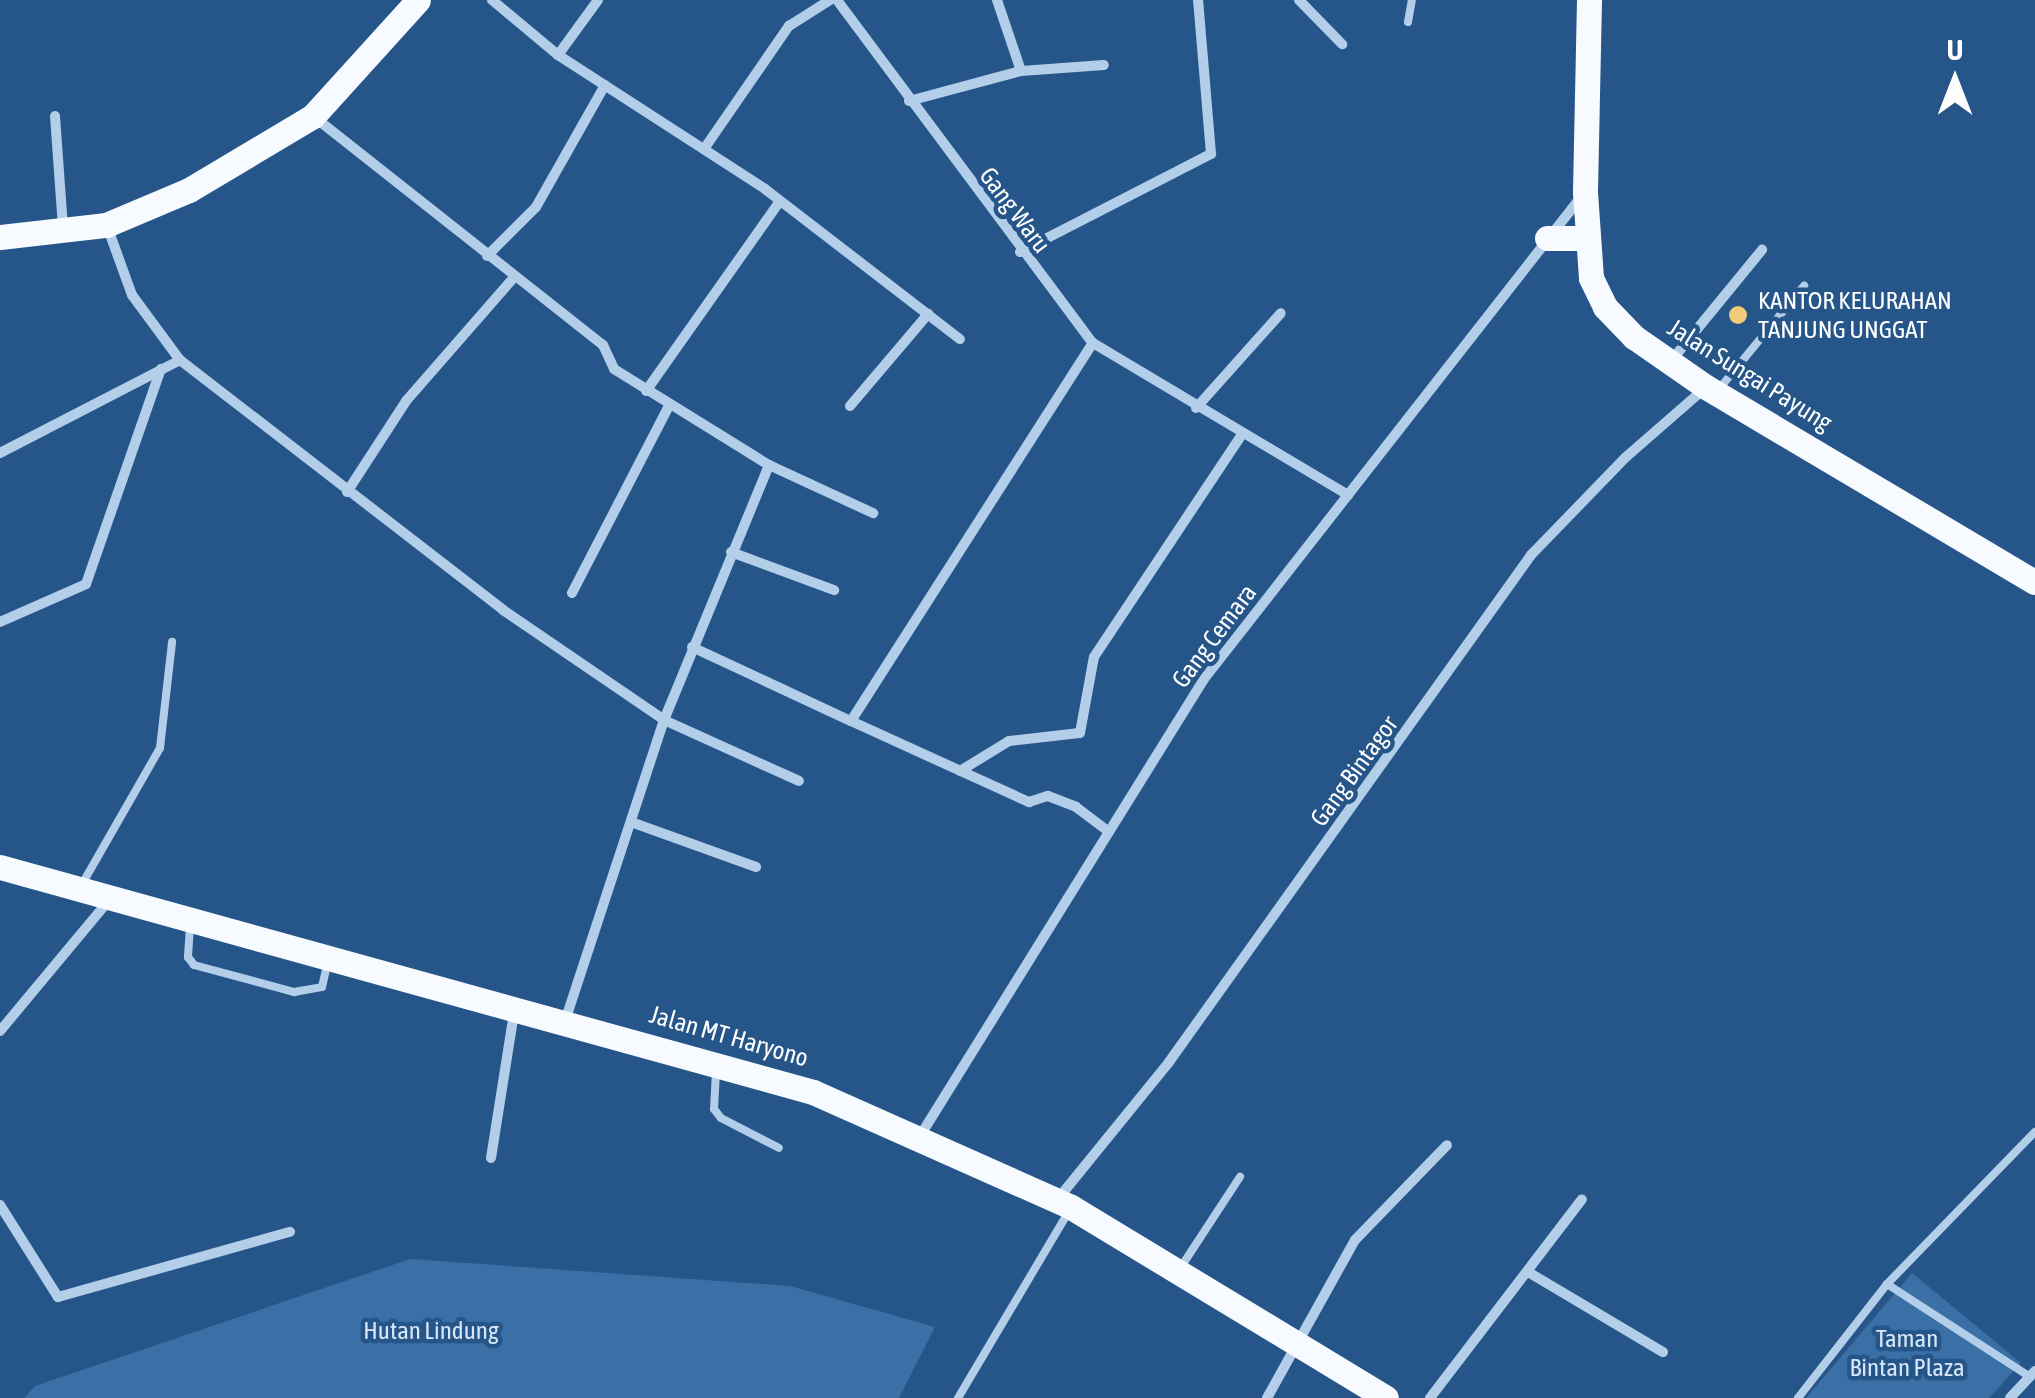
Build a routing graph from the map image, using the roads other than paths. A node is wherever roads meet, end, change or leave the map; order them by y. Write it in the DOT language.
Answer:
graph roads {
  1 [pos="418,0"];
  2 [pos="492,0"];
  3 [pos="598,0"];
  4 [pos="833,0"];
  5 [pos="997,0"];
  6 [pos="1198,0"];
  7 [pos="1299,0"];
  8 [pos="1412,0"];
  9 [pos="1588,0"];
  10 [pos="1408,22"];
  11 [pos="1342,44"];
  12 [pos="558,55"];
  13 [pos="1104,65"];
  14 [pos="1022,70"];
  15 [pos="605,85"];
  16 [pos="909,101"];
  17 [pos="55,116"];
  18 [pos="313,116"];
  19 [pos="704,149"];
  20 [pos="1585,192"];
  21 [pos="780,201"];
  22 [pos="106,225"];
  23 [pos="64,228"];
  24 [pos="0,237"];
  25 [pos="1548,238"];
  26 [pos="1588,238"];
  27 [pos="1762,250"];
  28 [pos="1020,252"];
  29 [pos="487,256"];
  30 [pos="514,276"];
  31 [pos="1804,286"];
  32 [pos="1282,313"];
  33 [pos="928,314"];
  34 [pos="960,339"];
  35 [pos="1093,342"];
  36 [pos="180,360"];
  37 [pos="1671,362"];
  38 [pos="161,369"];
  39 [pos="1711,390"];
  40 [pos="646,391"];
  41 [pos="668,406"];
  42 [pos="850,406"];
  43 [pos="1196,408"];
  44 [pos="1242,433"];
  45 [pos="0,452"];
  46 [pos="769,465"];
  47 [pos="347,492"];
  48 [pos="1348,495"];
  49 [pos="873,513"];
  50 [pos="731,552"];
  51 [pos="2035,582"];
  52 [pos="834,590"];
  53 [pos="572,593"];
  54 [pos="0,622"];
  55 [pos="172,642"];
  56 [pos="692,648"];
  57 [pos="664,720"];
  58 [pos="851,721"];
  59 [pos="960,772"];
  60 [pos="799,780"];
  61 [pos="632,822"];
  62 [pos="1106,830"];
  63 [pos="756,867"];
  64 [pos="4,875"];
  65 [pos="78,889"];
  66 [pos="111,898"];
  67 [pos="191,919"];
  68 [pos="329,956"];
  69 [pos="515,1007"];
  70 [pos="565,1022"];
  71 [pos="0,1031"];
  72 [pos="717,1062"];
  73 [pos="2035,1132"];
  74 [pos="920,1136"];
  75 [pos="1447,1146"];
  76 [pos="778,1148"];
  77 [pos="491,1158"];
  78 [pos="1240,1178"];
  79 [pos="1582,1199"];
  80 [pos="1064,1204"];
  81 [pos="0,1206"];
  82 [pos="290,1232"];
  83 [pos="1179,1271"];
  84 [pos="1528,1272"];
  85 [pos="1887,1284"];
  86 [pos="1297,1342"];
  87 [pos="1662,1352"];
  88 [pos="2033,1376"];
  89 [pos="958,1398"];
  90 [pos="1268,1398"];
  91 [pos="1386,1398"];
  92 [pos="1430,1398"];
  93 [pos="1798,1398"];
  94 [pos="2010,1398"];
  1 -- 18 [label="main road"];
  2 -- 12 [label="street"];
  3 -- 12 [label="street"];
  4 -- 16 [label="street, Gang Waru"];
  4 -- 19 [label="street"];
  5 -- 14 [label="street"];
  6 -- 28 [label="street"];
  7 -- 11 [label="street"];
  8 -- 10 [label="lane"];
  9 -- 20 [label="main road, Jalan Sungai Payung"];
  12 -- 15 [label="street"];
  13 -- 14 [label="street"];
  14 -- 16 [label="street"];
  15 -- 19 [label="street"];
  15 -- 29 [label="street"];
  16 -- 28 [label="street, Gang Waru"];
  17 -- 23 [label="street"];
  18 -- 22 [label="main road"];
  18 -- 29 [label="street"];
  19 -- 21 [label="street"];
  20 -- 25 [label="street, Gang Cemara"];
  20 -- 26 [label="main road, Jalan Sungai Payung"];
  21 -- 33 [label="street"];
  21 -- 40 [label="street"];
  22 -- 23 [label="main road"];
  22 -- 36 [label="street"];
  23 -- 24 [label="main road"];
  25 -- 26 [label="main road"];
  25 -- 48 [label="street, Gang Cemara"];
  26 -- 37 [label="main road, Jalan Sungai Payung"];
  27 -- 37 [label="street"];
  28 -- 35 [label="street, Gang Waru"];
  29 -- 30 [label="street"];
  30 -- 40 [label="street"];
  30 -- 47 [label="street"];
  31 -- 39 [label="lane"];
  32 -- 43 [label="street"];
  33 -- 34 [label="street"];
  33 -- 42 [label="street"];
  35 -- 43 [label="street, Gang Waru"];
  35 -- 58 [label="street"];
  36 -- 38 [label="street"];
  36 -- 47 [label="street"];
  37 -- 39 [label="main road, Jalan Sungai Payung"];
  38 -- 45 [label="street"];
  38 -- 54 [label="street"];
  39 -- 51 [label="main road, Jalan Sungai Payung"];
  39 -- 80 [label="street, Gang Bintagor"];
  40 -- 41 [label="street"];
  41 -- 46 [label="street"];
  41 -- 53 [label="street"];
  43 -- 44 [label="street, Gang Waru"];
  44 -- 48 [label="street"];
  44 -- 59 [label="street"];
  46 -- 49 [label="street"];
  46 -- 50 [label="street"];
  47 -- 57 [label="street"];
  48 -- 62 [label="street, Gang Cemara"];
  50 -- 52 [label="street"];
  50 -- 56 [label="street"];
  55 -- 65 [label="lane"];
  56 -- 57 [label="street"];
  56 -- 58 [label="street"];
  57 -- 60 [label="street"];
  57 -- 61 [label="street"];
  58 -- 59 [label="street"];
  59 -- 62 [label="street"];
  61 -- 63 [label="street"];
  61 -- 70 [label="street"];
  62 -- 74 [label="street, Gang Cemara"];
  64 -- 65 [label="main road, Jalan MT Haryono"];
  65 -- 66 [label="main road, Jalan MT Haryono"];
  66 -- 67 [label="main road, Jalan MT Haryono"];
  66 -- 71 [label="street"];
  67 -- 68 [label="main road, Jalan MT Haryono"];
  67 -- 68 [label="lane"];
  68 -- 69 [label="main road, Jalan MT Haryono"];
  69 -- 70 [label="main road, Jalan MT Haryono"];
  69 -- 77 [label="street"];
  70 -- 72 [label="main road, Jalan MT Haryono"];
  72 -- 74 [label="main road, Jalan MT Haryono"];
  72 -- 76 [label="lane"];
  73 -- 85 [label="lane"];
  74 -- 80 [label="main road, Jalan MT Haryono"];
  75 -- 86 [label="street"];
  78 -- 83 [label="lane"];
  79 -- 84 [label="street"];
  80 -- 83 [label="main road, Jalan MT Haryono"];
  80 -- 89 [label="lane"];
  81 -- 82 [label="street"];
  83 -- 86 [label="main road, Jalan MT Haryono"];
  84 -- 87 [label="street"];
  84 -- 92 [label="street"];
  85 -- 88 [label="lane"];
  85 -- 93 [label="lane"];
  86 -- 90 [label="street"];
  86 -- 91 [label="main road, Jalan MT Haryono"];
  88 -- 94 [label="street"];
}
